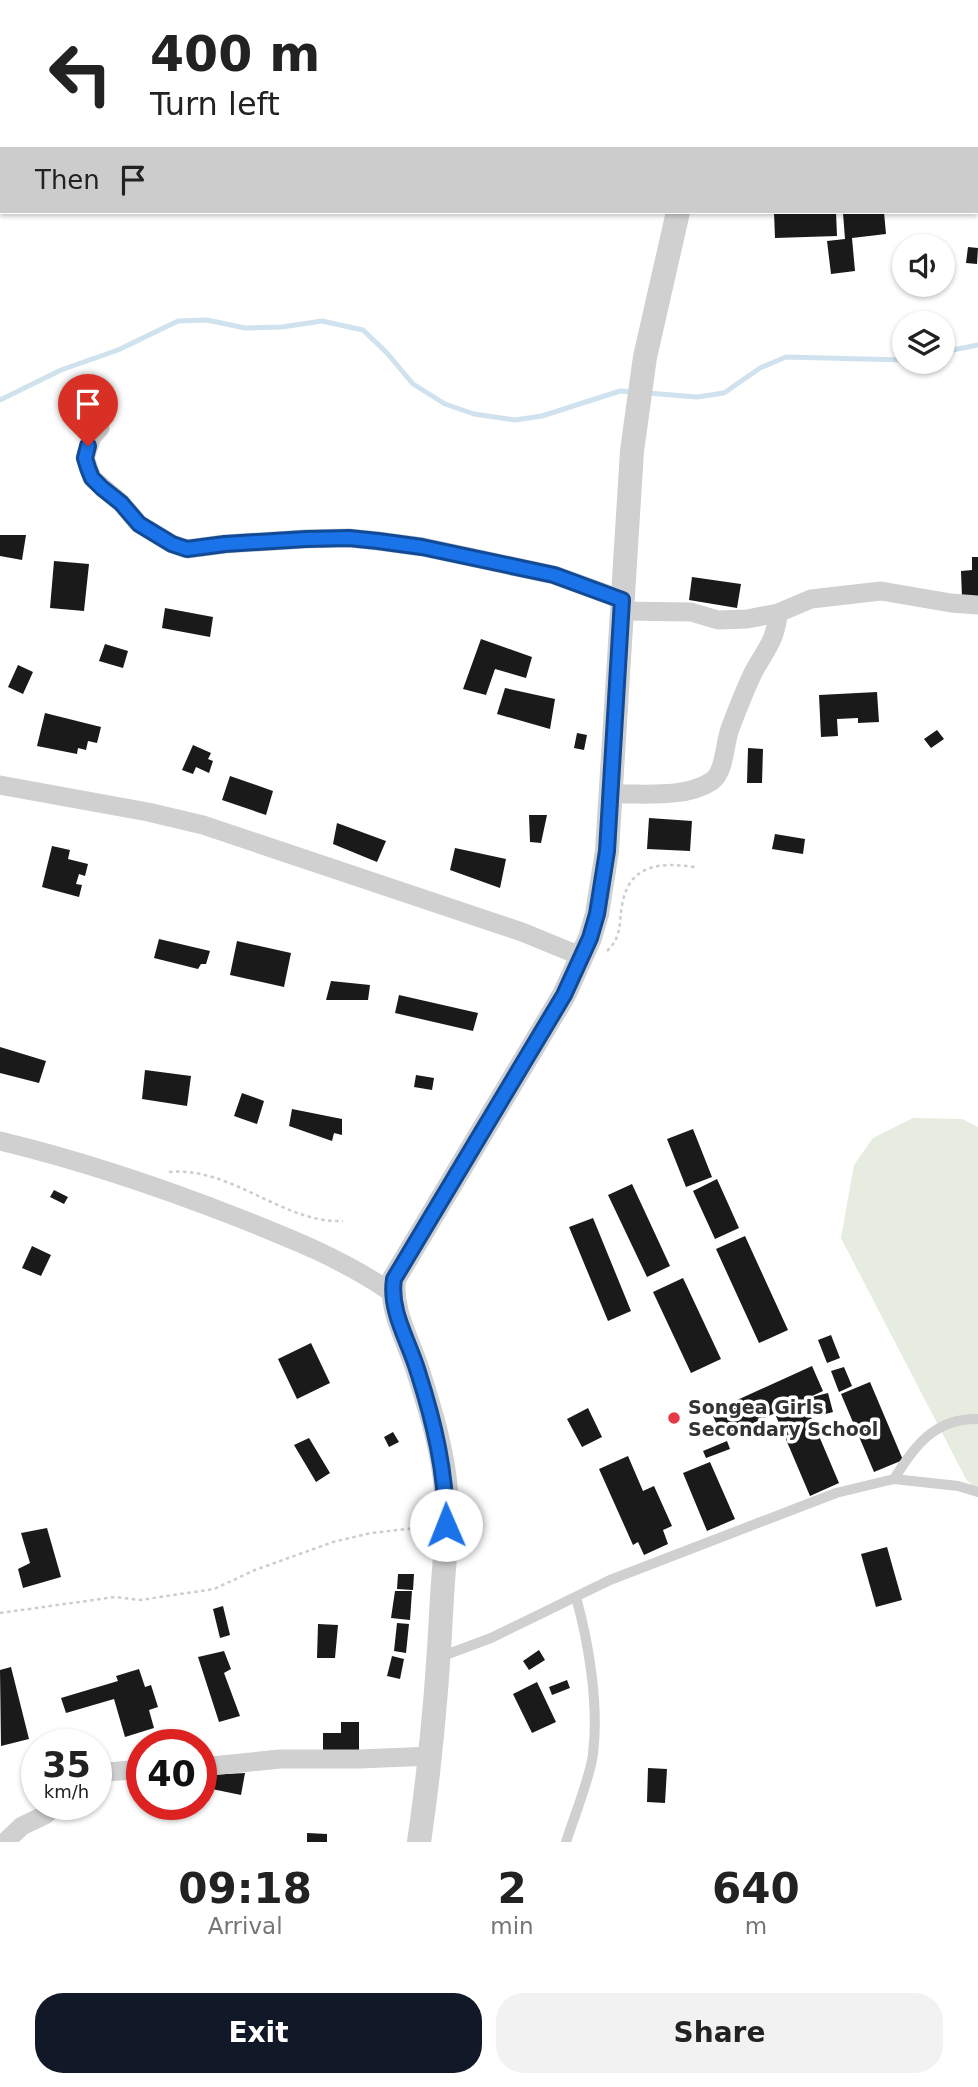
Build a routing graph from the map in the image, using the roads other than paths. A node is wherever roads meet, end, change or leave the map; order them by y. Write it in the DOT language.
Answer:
graph roads {
  1 [pos="678,214"];
  2 [pos="100,428"];
  3 [pos="622,605"];
  4 [pos="978,605"];
  5 [pos="778,613"];
  6 [pos="747,619"];
  7 [pos="771,645"];
  8 [pos="0,785"];
  9 [pos="612,794"];
  10 [pos="583,956"];
  11 [pos="0,1141"];
  12 [pos="392,1293"];
  13 [pos="978,1419"];
  14 [pos="894,1479"];
  15 [pos="978,1492"];
  16 [pos="576,1597"];
  17 [pos="440,1657"];
  18 [pos="432,1756"];
  19 [pos="217,1765"];
  20 [pos="35,1820"];
  21 [pos="5,1842"];
  22 [pos="419,1842"];
  23 [pos="566,1842"];
  1 -- 3 [label="street"];
  2 -- 3 [label="street"];
  3 -- 6 [label="street"];
  3 -- 9 [label="street"];
  4 -- 5 [label="street"];
  5 -- 6 [label="street"];
  5 -- 7 [label="street"];
  6 -- 7 [label="street"];
  7 -- 9 [label="street"];
  8 -- 10 [label="street"];
  9 -- 10 [label="street"];
  10 -- 12 [label="street"];
  11 -- 12 [label="street"];
  12 -- 17 [label="street"];
  13 -- 14 [label="lane"];
  14 -- 15 [label="lane"];
  14 -- 16 [label="lane"];
  16 -- 17 [label="lane"];
  16 -- 23 [label="lane"];
  17 -- 18 [label="street"];
  18 -- 19 [label="street"];
  18 -- 22 [label="street"];
  20 -- 21 [label="street"];
}
